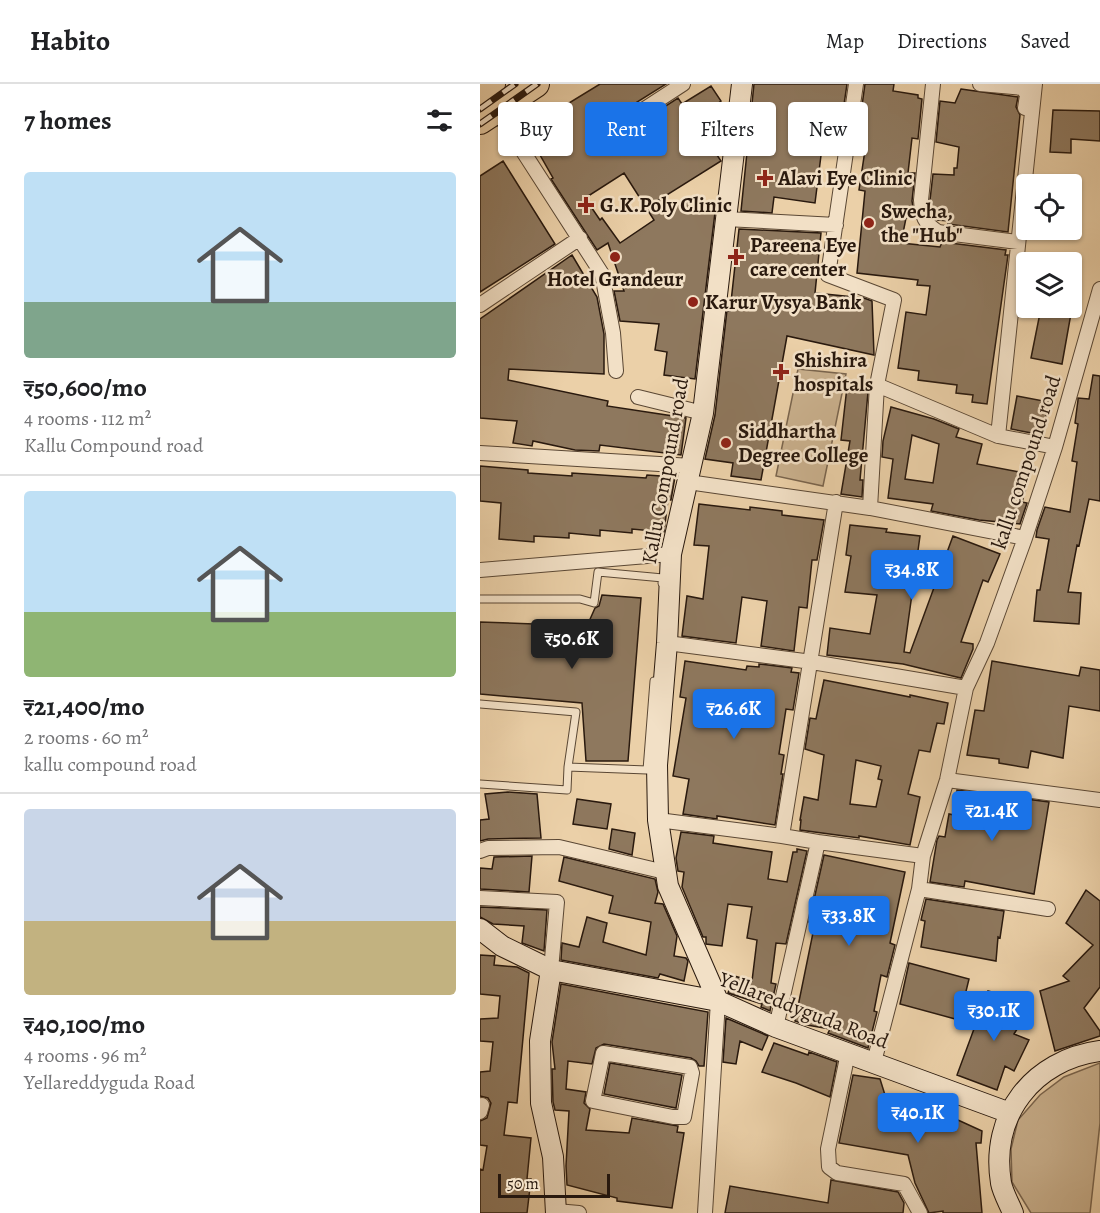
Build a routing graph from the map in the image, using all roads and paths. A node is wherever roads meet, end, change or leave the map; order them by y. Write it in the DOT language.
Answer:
graph roads {
  1 [pos="492,84"];
  2 [pos="536,84"];
  3 [pos="683,84"];
  4 [pos="742,84"];
  5 [pos="856,84"];
  6 [pos="933,84"];
  7 [pos="980,84"];
  8 [pos="1035,84"];
  9 [pos="655,102"];
  10 [pos="486,108"];
  11 [pos="726,219"];
  12 [pos="836,225"];
  13 [pos="580,238"];
  14 [pos="1014,242"];
  15 [pos="1100,289"];
  16 [pos="480,304"];
  17 [pos="616,371"];
  18 [pos="877,385"];
  19 [pos="638,397"];
  20 [pos="703,413"];
  21 [pos="998,436"];
  22 [pos="1055,447"];
  23 [pos="480,453"];
  24 [pos="690,474"];
  25 [pos="836,502"];
  26 [pos="870,508"];
  27 [pos="1025,538"];
  28 [pos="671,554"];
  29 [pos="480,570"];
  30 [pos="480,599"];
  31 [pos="660,612"];
  32 [pos="667,643"];
  33 [pos="812,662"];
  34 [pos="655,668"];
  35 [pos="966,688"];
  36 [pos="480,704"];
  37 [pos="568,767"];
  38 [pos="947,780"];
  39 [pos="480,784"];
  40 [pos="1100,800"];
  41 [pos="658,820"];
  42 [pos="782,836"];
  43 [pos="818,842"];
  44 [pos="480,851"];
  45 [pos="923,856"];
  46 [pos="665,872"];
  47 [pos="919,889"];
  48 [pos="480,898"];
  49 [pos="1048,909"];
  50 [pos="480,929"];
  51 [pos="551,970"];
  52 [pos="718,1001"];
  53 [pos="776,1027"];
  54 [pos="1100,1051"];
  55 [pos="848,1053"];
  56 [pos="874,1062"];
  57 [pos="691,1077"];
  58 [pos="713,1079"];
  59 [pos="687,1101"];
  60 [pos="711,1104"];
  61 [pos="1010,1113"];
  62 [pos="556,1212"];
  63 [pos="579,1213"];
  64 [pos="705,1213"];
  65 [pos="920,1213"];
  66 [pos="1013,1213"];
  1 -- 10 [label="highway"];
  2 -- 10 [label="highway"];
  3 -- 9 [label="street"];
  4 -- 11 [label="street, Kallu Compound road"];
  5 -- 12 [label="street"];
  6 -- 14 [label="street"];
  7 -- 14 [label="street"];
  8 -- 14 [label="street"];
  10 -- 13 [label="street"];
  11 -- 12 [label="street"];
  11 -- 20 [label="street, Kallu Compound road"];
  12 -- 18 [label="street"];
  13 -- 16 [label="street"];
  13 -- 17 [label="street"];
  14 -- 21 [label="street"];
  15 -- 22 [label="street, kallu compound road"];
  18 -- 21 [label="street"];
  18 -- 26 [label="street"];
  19 -- 20 [label="street"];
  20 -- 24 [label="street, Kallu Compound road"];
  21 -- 22 [label="street"];
  22 -- 27 [label="street, kallu compound road"];
  23 -- 24 [label="street"];
  24 -- 25 [label="street"];
  24 -- 28 [label="street, Kallu Compound road"];
  25 -- 26 [label="street"];
  25 -- 33 [label="street"];
  26 -- 27 [label="street"];
  27 -- 35 [label="street, kallu compound road"];
  28 -- 29 [label="street"];
  28 -- 32 [label="street, Kallu Compound road"];
  30 -- 31 [label="lane"];
  32 -- 33 [label="street"];
  32 -- 41 [label="street, Kallu Compound road"];
  33 -- 35 [label="street"];
  33 -- 42 [label="street"];
  34 -- 37 [label="lane"];
  35 -- 38 [label="street, kallu compound road"];
  36 -- 37 [label="lane"];
  37 -- 39 [label="lane"];
  38 -- 40 [label="street"];
  38 -- 45 [label="street, kallu compound road"];
  41 -- 42 [label="street"];
  41 -- 46 [label="street, Kallu Compound road"];
  42 -- 43 [label="street"];
  43 -- 45 [label="street"];
  43 -- 53 [label="street"];
  44 -- 46 [label="street"];
  45 -- 47 [label="street, kallu compound road"];
  46 -- 52 [label="street, Kallu Compound road"];
  47 -- 49 [label="street"];
  47 -- 56 [label="street, kallu compound road"];
  48 -- 51 [label="street"];
  50 -- 51 [label="street, Yellareddyguda Road"];
  51 -- 52 [label="street, Yellareddyguda Road"];
  51 -- 62 [label="street"];
  52 -- 53 [label="street, Yellareddyguda Road"];
  52 -- 58 [label="street"];
  53 -- 55 [label="street, Yellareddyguda Road"];
  54 -- 61 [label="street"];
  55 -- 56 [label="street, Yellareddyguda Road"];
  55 -- 65 [label="street"];
  56 -- 61 [label="street, Yellareddyguda Road"];
  57 -- 58 [label="street"];
  57 -- 59 [label="street"];
  57 -- 59 [label="street"];
  58 -- 60 [label="street"];
  59 -- 60 [label="street"];
  60 -- 64 [label="street"];
  61 -- 66 [label="street"];
  62 -- 63 [label="street"];
}
